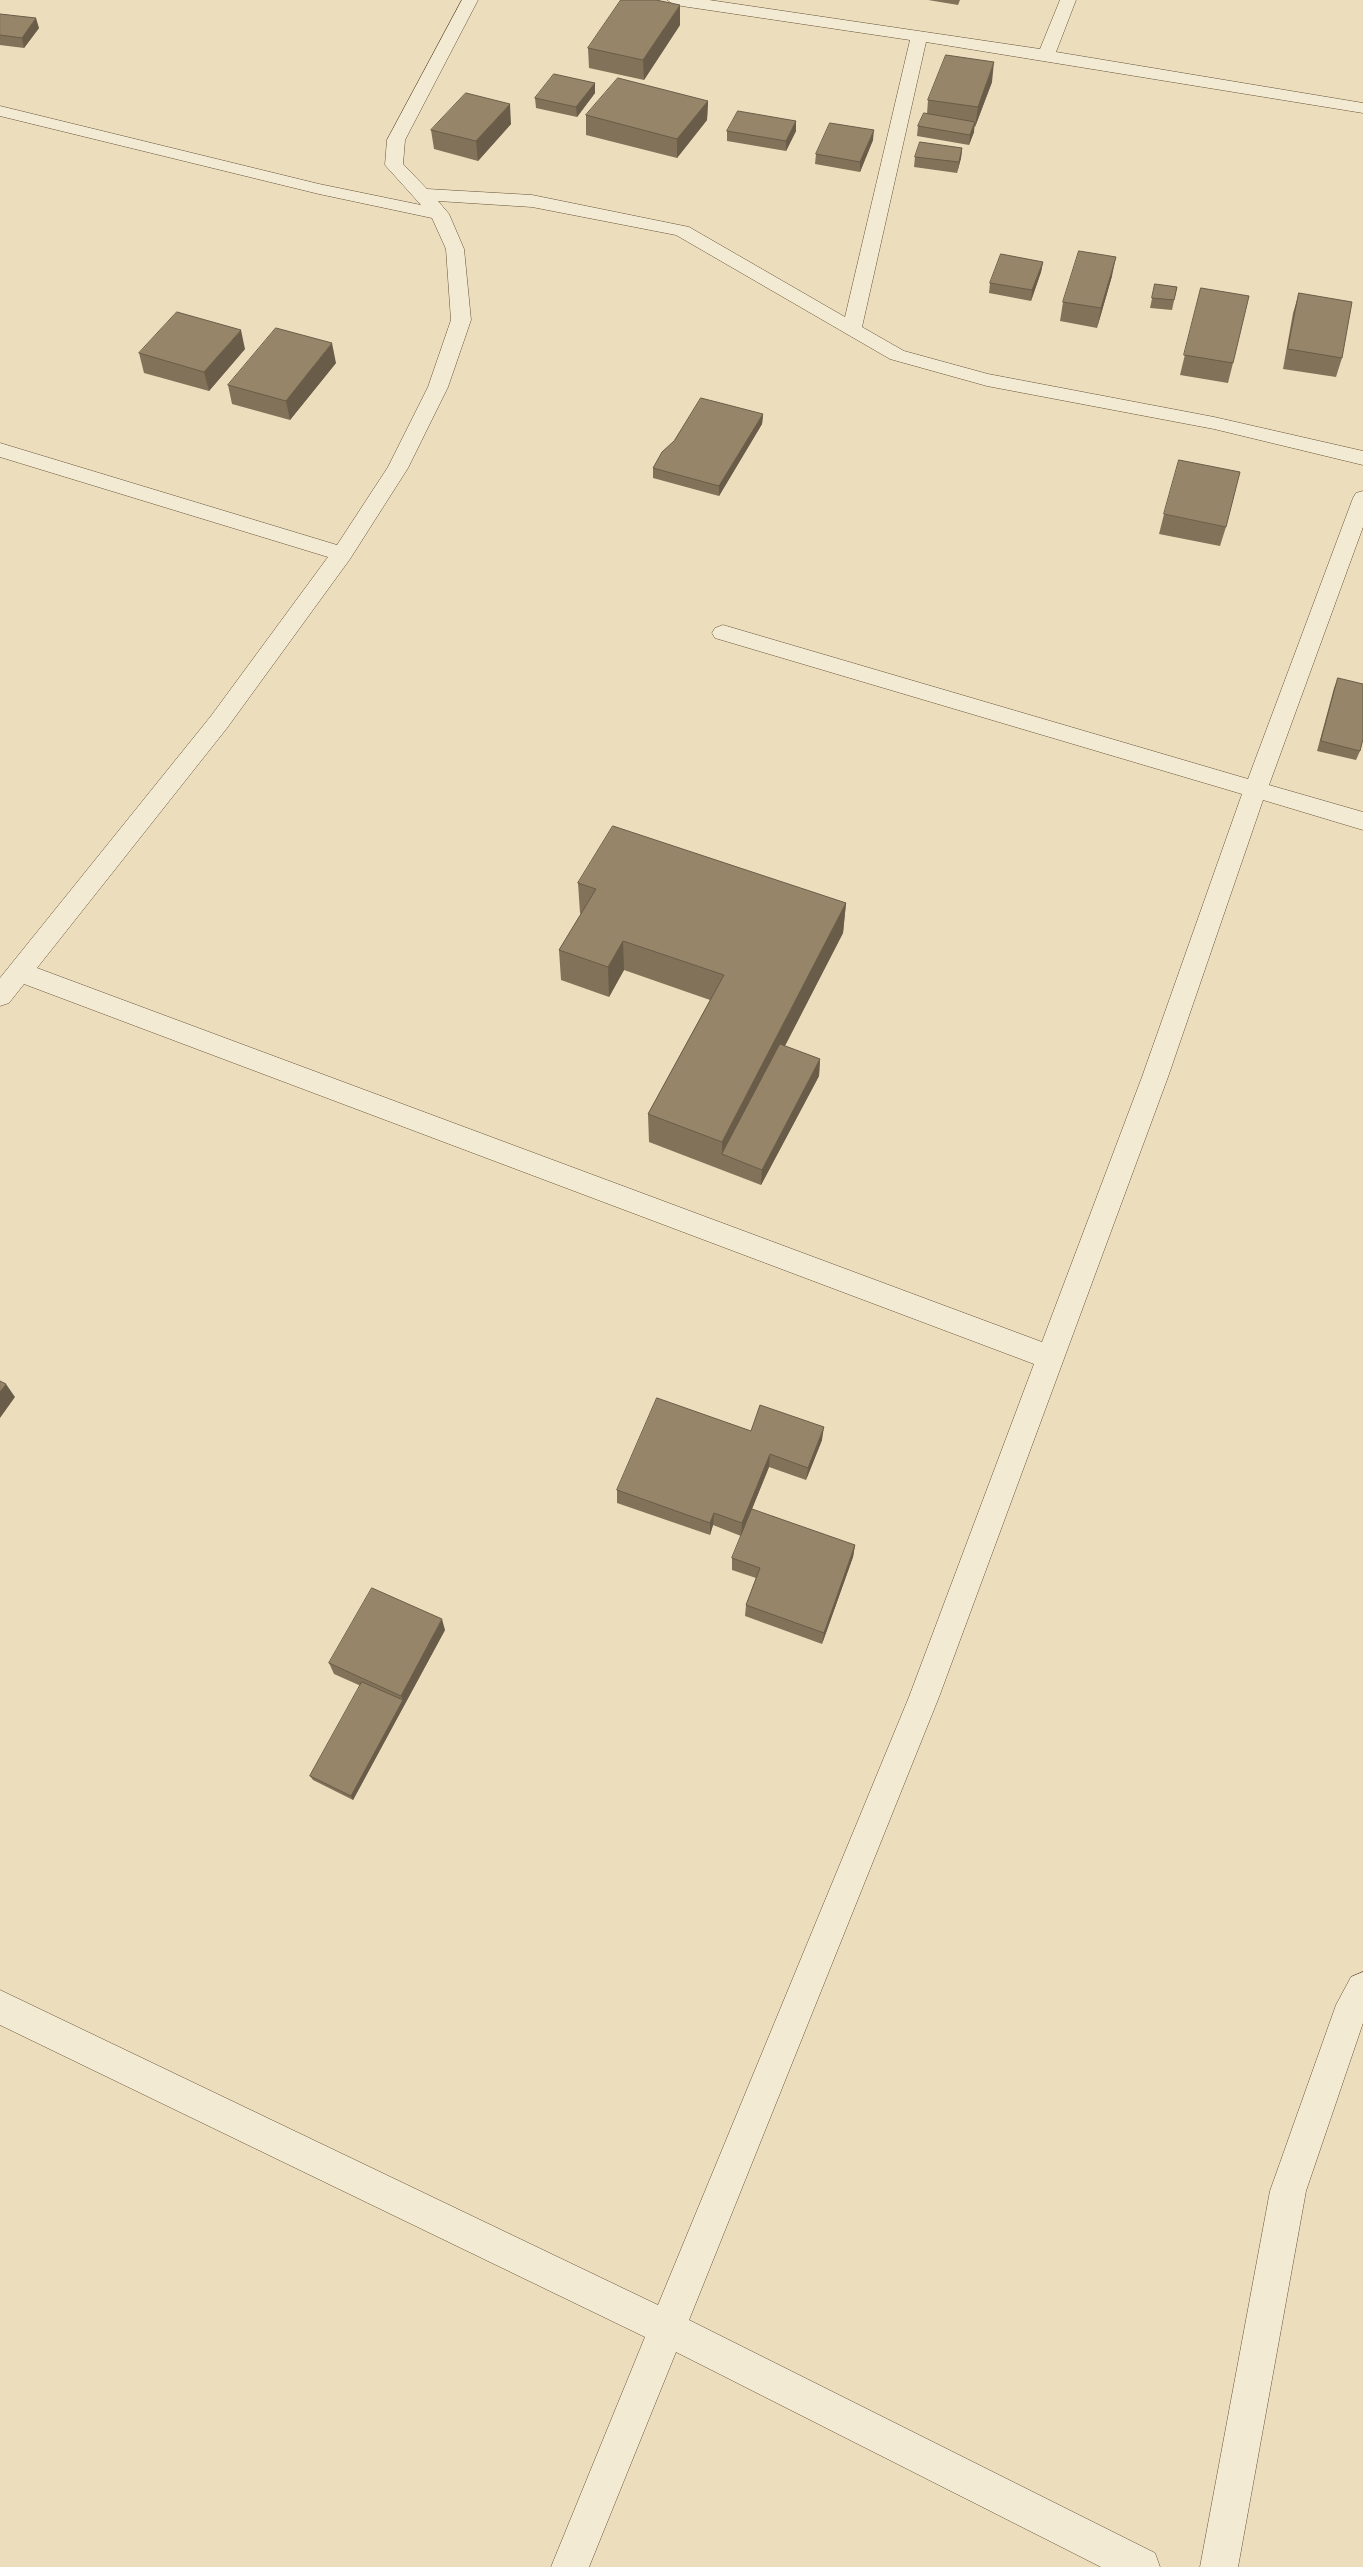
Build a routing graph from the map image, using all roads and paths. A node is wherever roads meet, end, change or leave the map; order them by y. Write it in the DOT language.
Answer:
graph roads {
  1 [pos="470,0"];
  2 [pos="681,0"];
  3 [pos="1068,0"];
  4 [pos="918,36"];
  5 [pos="1046,55"];
  6 [pos="1363,108"];
  7 [pos="0,111"];
  8 [pos="420,194"];
  9 [pos="440,214"];
  10 [pos="852,328"];
  11 [pos="0,450"];
  12 [pos="1363,458"];
  13 [pos="1363,498"];
  14 [pos="342,554"];
  15 [pos="724,633"];
  16 [pos="1256,789"];
  17 [pos="1363,821"];
  18 [pos="20,972"];
  19 [pos="0,996"];
  20 [pos="1049,1357"];
  21 [pos="1363,1988"];
  22 [pos="0,2007"];
  23 [pos="668,2329"];
  24 [pos="570,2567"];
  25 [pos="1141,2567"];
  26 [pos="1219,2567"];
  1 -- 8 [label="street"];
  2 -- 4 [label="street"];
  3 -- 5 [label="street"];
  4 -- 5 [label="street"];
  4 -- 10 [label="street"];
  5 -- 6 [label="street"];
  7 -- 9 [label="street"];
  8 -- 9 [label="street"];
  8 -- 10 [label="street"];
  9 -- 14 [label="street"];
  10 -- 12 [label="street"];
  11 -- 14 [label="street"];
  13 -- 16 [label="street"];
  14 -- 18 [label="street"];
  15 -- 16 [label="street"];
  16 -- 17 [label="street"];
  16 -- 20 [label="street"];
  18 -- 19 [label="street"];
  18 -- 20 [label="street"];
  20 -- 23 [label="street"];
  21 -- 26 [label="street"];
  22 -- 23 [label="street"];
  23 -- 24 [label="street"];
  23 -- 25 [label="street"];
}
